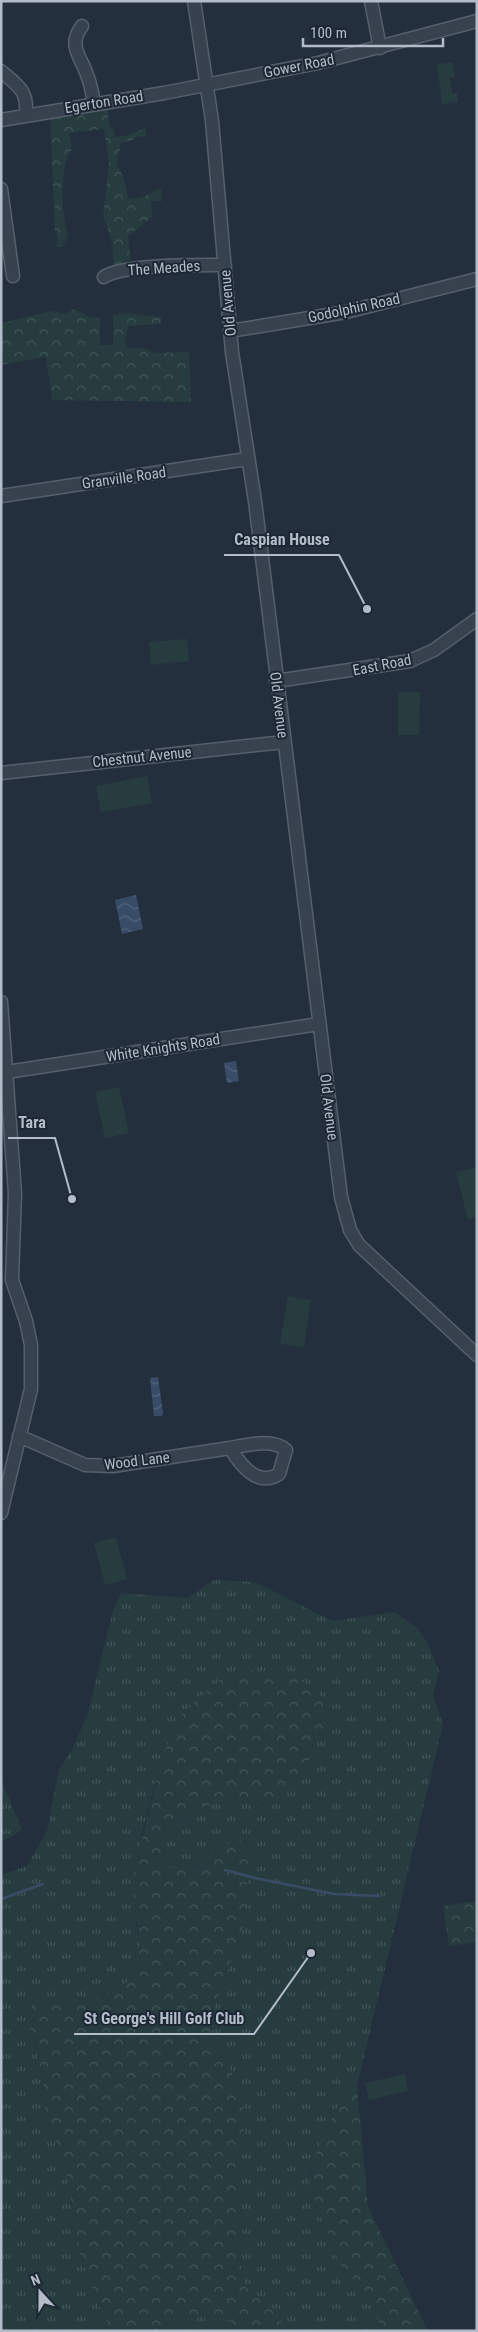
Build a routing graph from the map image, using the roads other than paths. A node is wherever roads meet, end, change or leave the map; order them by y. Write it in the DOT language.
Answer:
graph roads {
  1 [pos="194,1"];
  2 [pos="371,1"];
  3 [pos="477,21"];
  4 [pos="82,26"];
  5 [pos="380,48"];
  6 [pos="1,71"];
  7 [pos="207,85"];
  8 [pos="94,103"];
  9 [pos="26,115"];
  10 [pos="1,120"];
  11 [pos="1,190"];
  12 [pos="225,265"];
  13 [pos="13,276"];
  14 [pos="104,277"];
  15 [pos="477,279"];
  16 [pos="230,331"];
  17 [pos="248,460"];
  18 [pos="1,496"];
  19 [pos="477,619"];
  20 [pos="276,681"];
  21 [pos="284,742"];
  22 [pos="1,773"];
  23 [pos="1,1002"];
  24 [pos="319,1024"];
  25 [pos="7,1072"];
  26 [pos="6,1258"];
  27 [pos="8,1285"];
  28 [pos="477,1355"];
  29 [pos="19,1436"];
  30 [pos="230,1448"];
  31 [pos="1,1512"];
  1 -- 7 [label="street, Old Avenue"];
  2 -- 5 [label="street"];
  3 -- 5 [label="street, Gower Road"];
  4 -- 8 [label="street"];
  5 -- 7 [label="street, Gower Road"];
  6 -- 9 [label="street"];
  7 -- 8 [label="street, Egerton Road"];
  7 -- 12 [label="street, Old Avenue"];
  8 -- 9 [label="street, Egerton Road"];
  9 -- 10 [label="street, Egerton Road"];
  11 -- 13 [label="street"];
  12 -- 14 [label="street, The Meades"];
  12 -- 16 [label="street, Old Avenue"];
  15 -- 16 [label="street, Godolphin Road"];
  16 -- 17 [label="street, Old Avenue"];
  17 -- 18 [label="street, Granville Road"];
  17 -- 20 [label="street, Old Avenue"];
  19 -- 20 [label="street, East Road"];
  20 -- 21 [label="street, Old Avenue"];
  21 -- 22 [label="street, Chestnut Avenue"];
  21 -- 24 [label="street, Old Avenue"];
  23 -- 25 [label="street"];
  24 -- 25 [label="street, White Knights Road"];
  24 -- 28 [label="street, Old Avenue"];
  25 -- 26 [label="street"];
  26 -- 27 [label="street"];
  27 -- 29 [label="street"];
  29 -- 30 [label="street, Wood Lane"];
  29 -- 31 [label="street"];
}
